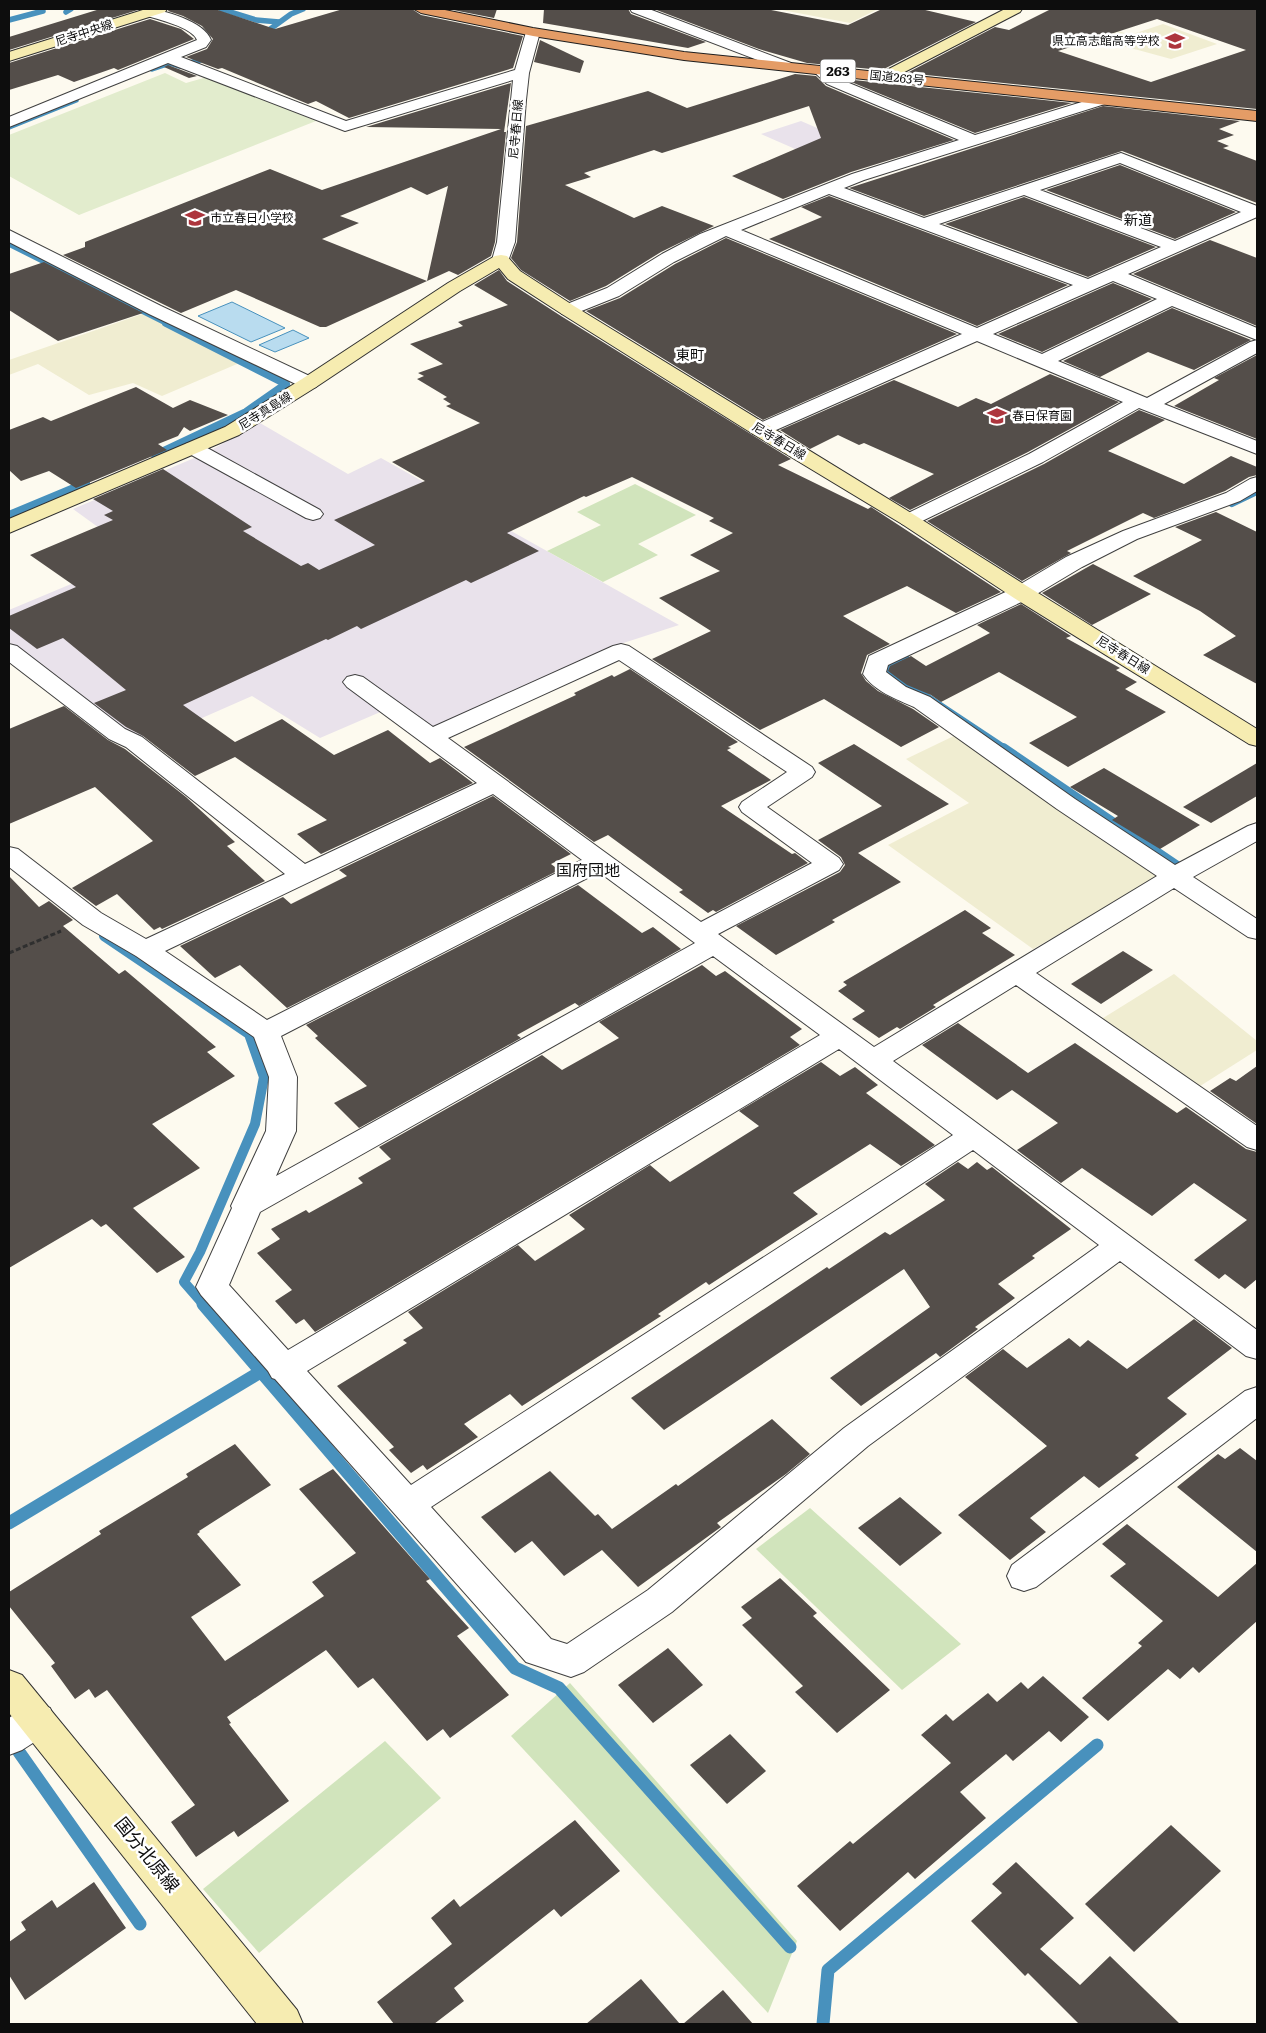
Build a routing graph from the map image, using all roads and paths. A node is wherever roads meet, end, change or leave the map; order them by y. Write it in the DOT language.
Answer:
graph roads {
  1 [pos="421,9"];
  2 [pos="637,9"];
  3 [pos="1015,9"];
  4 [pos="155,10"];
  5 [pos="533,32"];
  6 [pos="9,57"];
  7 [pos="181,62"];
  8 [pos="786,66"];
  9 [pos="819,70"];
  10 [pos="522,73"];
  11 [pos="886,76"];
  12 [pos="1103,100"];
  13 [pos="1257,116"];
  14 [pos="9,122"];
  15 [pos="973,140"];
  16 [pos="830,189"];
  17 [pos="1025,190"];
  18 [pos="1257,211"];
  19 [pos="925,223"];
  20 [pos="728,231"];
  21 [pos="9,235"];
  22 [pos="1176,248"];
  23 [pos="501,260"];
  24 [pos="1114,275"];
  25 [pos="1089,285"];
  26 [pos="1172,300"];
  27 [pos="568,310"];
  28 [pos="979,335"];
  29 [pos="1257,335"];
  30 [pos="1257,346"];
  31 [pos="1043,361"];
  32 [pos="310,383"];
  33 [pos="1143,403"];
  34 [pos="760,430"];
  35 [pos="193,448"];
  36 [pos="1257,448"];
  37 [pos="1257,483"];
  38 [pos="313,514"];
  39 [pos="909,520"];
  40 [pos="9,527"];
  41 [pos="1022,593"];
  42 [pos="9,651"];
  43 [pos="355,682"];
  44 [pos="431,737"];
  45 [pos="1257,739"];
  46 [pos="495,784"];
  47 [pos="1257,831"];
  48 [pos="9,855"];
  49 [pos="601,861"];
  50 [pos="1183,872"];
  51 [pos="303,875"];
  52 [pos="66,930"];
  53 [pos="1257,931"];
  54 [pos="707,939"];
  55 [pos="145,950"];
  56 [pos="9,953"];
  57 [pos="1017,973"];
  58 [pos="266,1032"];
  59 [pos="840,1036"];
  60 [pos="873,1060"];
  61 [pos="974,1135"];
  62 [pos="1257,1140"];
  63 [pos="246,1206"];
  64 [pos="1121,1245"];
  65 [pos="1257,1347"];
  66 [pos="283,1369"];
  67 [pos="1257,1400"];
  68 [pos="407,1505"];
  69 [pos="1024,1576"];
  70 [pos="9,1686"];
  71 [pos="23,1729"];
  72 [pos="284,2024"];
  1 -- 5 [label="highway, 国道263号 / 263"];
  2 -- 8 [label="street"];
  3 -- 11 [label="street"];
  4 -- 6 [label="street, 尼寺中央線"];
  4 -- 7 [label="street"];
  5 -- 8 [label="highway, 国道263号 / 263"];
  5 -- 10 [label="street, 尼寺春日線"];
  7 -- 10 [label="street"];
  7 -- 14 [label="street"];
  8 -- 9 [label="highway, 国道263号 / 263"];
  9 -- 11 [label="highway, 国道263号 / 263"];
  9 -- 15 [label="street"];
  10 -- 23 [label="street, 尼寺春日線"];
  11 -- 12 [label="highway, 国道263号 / 263"];
  12 -- 13 [label="highway, 国道263号 / 263"];
  12 -- 15 [label="street"];
  15 -- 16 [label="street"];
  16 -- 19 [label="street"];
  16 -- 20 [label="street"];
  17 -- 18 [label="street"];
  17 -- 19 [label="street"];
  17 -- 22 [label="street"];
  18 -- 22 [label="street"];
  19 -- 25 [label="street"];
  20 -- 27 [label="street"];
  20 -- 28 [label="street"];
  21 -- 32 [label="street"];
  22 -- 24 [label="street"];
  23 -- 27 [label="street, 尼寺春日線"];
  23 -- 32 [label="street, 尼寺真島線"];
  24 -- 25 [label="street"];
  24 -- 26 [label="street"];
  25 -- 28 [label="street"];
  26 -- 29 [label="street"];
  26 -- 31 [label="street"];
  27 -- 34 [label="street, 尼寺春日線"];
  28 -- 31 [label="street"];
  28 -- 34 [label="street"];
  30 -- 33 [label="street"];
  31 -- 33 [label="street"];
  32 -- 35 [label="street, 尼寺真島線"];
  33 -- 36 [label="street"];
  33 -- 39 [label="street"];
  34 -- 39 [label="street, 尼寺春日線"];
  35 -- 38 [label="street"];
  35 -- 40 [label="street, 尼寺真島線"];
  37 -- 41 [label="street"];
  39 -- 41 [label="street, 尼寺春日線"];
  41 -- 45 [label="street, 尼寺春日線"];
  41 -- 50 [label="street"];
  42 -- 51 [label="street"];
  43 -- 44 [label="street"];
  44 -- 46 [label="street"];
  44 -- 54 [label="street"];
  46 -- 49 [label="street"];
  46 -- 51 [label="street"];
  47 -- 50 [label="street"];
  48 -- 55 [label="street"];
  49 -- 54 [label="street"];
  49 -- 58 [label="street"];
  50 -- 53 [label="street"];
  50 -- 57 [label="street"];
  51 -- 55 [label="street"];
  52 -- 56 [label="path"];
  54 -- 59 [label="street"];
  54 -- 63 [label="street"];
  55 -- 58 [label="street"];
  57 -- 60 [label="street"];
  57 -- 62 [label="street"];
  58 -- 63 [label="street"];
  59 -- 60 [label="street"];
  59 -- 66 [label="street"];
  60 -- 61 [label="street"];
  61 -- 64 [label="street"];
  61 -- 68 [label="street"];
  63 -- 66 [label="street"];
  64 -- 65 [label="street"];
  64 -- 68 [label="street"];
  66 -- 68 [label="street"];
  67 -- 69 [label="street"];
  70 -- 71 [label="street, 国分北原線"];
  71 -- 72 [label="street, 国分北原線"];
}
